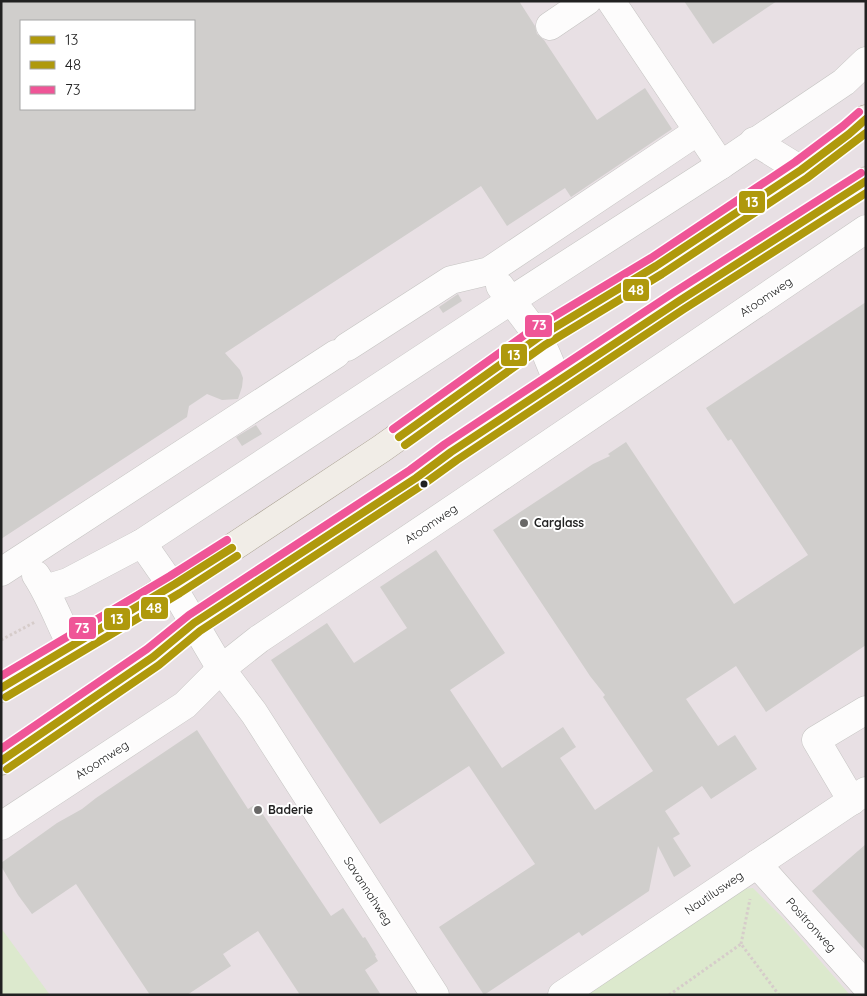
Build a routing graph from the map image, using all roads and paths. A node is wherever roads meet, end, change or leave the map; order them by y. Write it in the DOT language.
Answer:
graph roads {
  1 [pos="586,1"];
  2 [pos="611,1"];
  3 [pos="550,26"];
  4 [pos="866,61"];
  5 [pos="866,119"];
  6 [pos="698,131"];
  7 [pos="754,141"];
  8 [pos="721,165"];
  9 [pos="801,170"];
  10 [pos="862,190"];
  11 [pos="866,229"];
  12 [pos="489,271"];
  13 [pos="510,300"];
  14 [pos="539,338"];
  15 [pos="558,382"];
  16 [pos="142,543"];
  17 [pos="25,557"];
  18 [pos="1,572"];
  19 [pos="172,586"];
  20 [pos="45,589"];
  21 [pos="194,623"];
  22 [pos="71,645"];
  23 [pos="221,669"];
  24 [pos="1,688"];
  25 [pos="866,710"];
  26 [pos="1,761"];
  27 [pos="859,796"];
  28 [pos="1,826"];
  29 [pos="757,864"];
  30 [pos="741,944"];
  31 [pos="866,986"];
  32 [pos="435,995"];
  33 [pos="562,995"];
  34 [pos="669,995"];
  35 [pos="779,995"];
  1 -- 3 [label="street"];
  2 -- 6 [label="street"];
  4 -- 7 [label="street"];
  5 -- 9 [label="main road"];
  6 -- 8 [label="street"];
  6 -- 12 [label="street"];
  7 -- 8 [label="street"];
  7 -- 9 [label="street"];
  8 -- 13 [label="street"];
  9 -- 14 [label="main road"];
  10 -- 15 [label="main road"];
  11 -- 23 [label="street, Atoomweg"];
  12 -- 13 [label="street"];
  12 -- 17 [label="street"];
  13 -- 14 [label="street"];
  13 -- 16 [label="street"];
  14 -- 15 [label="street"];
  14 -- 19 [label="main road"];
  15 -- 21 [label="main road"];
  16 -- 19 [label="street"];
  16 -- 20 [label="street"];
  17 -- 18 [label="street"];
  17 -- 20 [label="street"];
  19 -- 21 [label="street, Savannahweg"];
  19 -- 22 [label="main road"];
  20 -- 22 [label="street"];
  21 -- 23 [label="street, Savannahweg"];
  21 -- 26 [label="main road"];
  22 -- 24 [label="main road"];
  23 -- 28 [label="street, Atoomweg"];
  23 -- 32 [label="street, Savannahweg"];
  25 -- 27 [label="street"];
  27 -- 29 [label="street, Nautilusweg"];
  29 -- 30 [label="path"];
  29 -- 31 [label="street, Positronweg"];
  29 -- 33 [label="street, Nautilusweg"];
  30 -- 34 [label="path"];
  30 -- 35 [label="path"];
}
